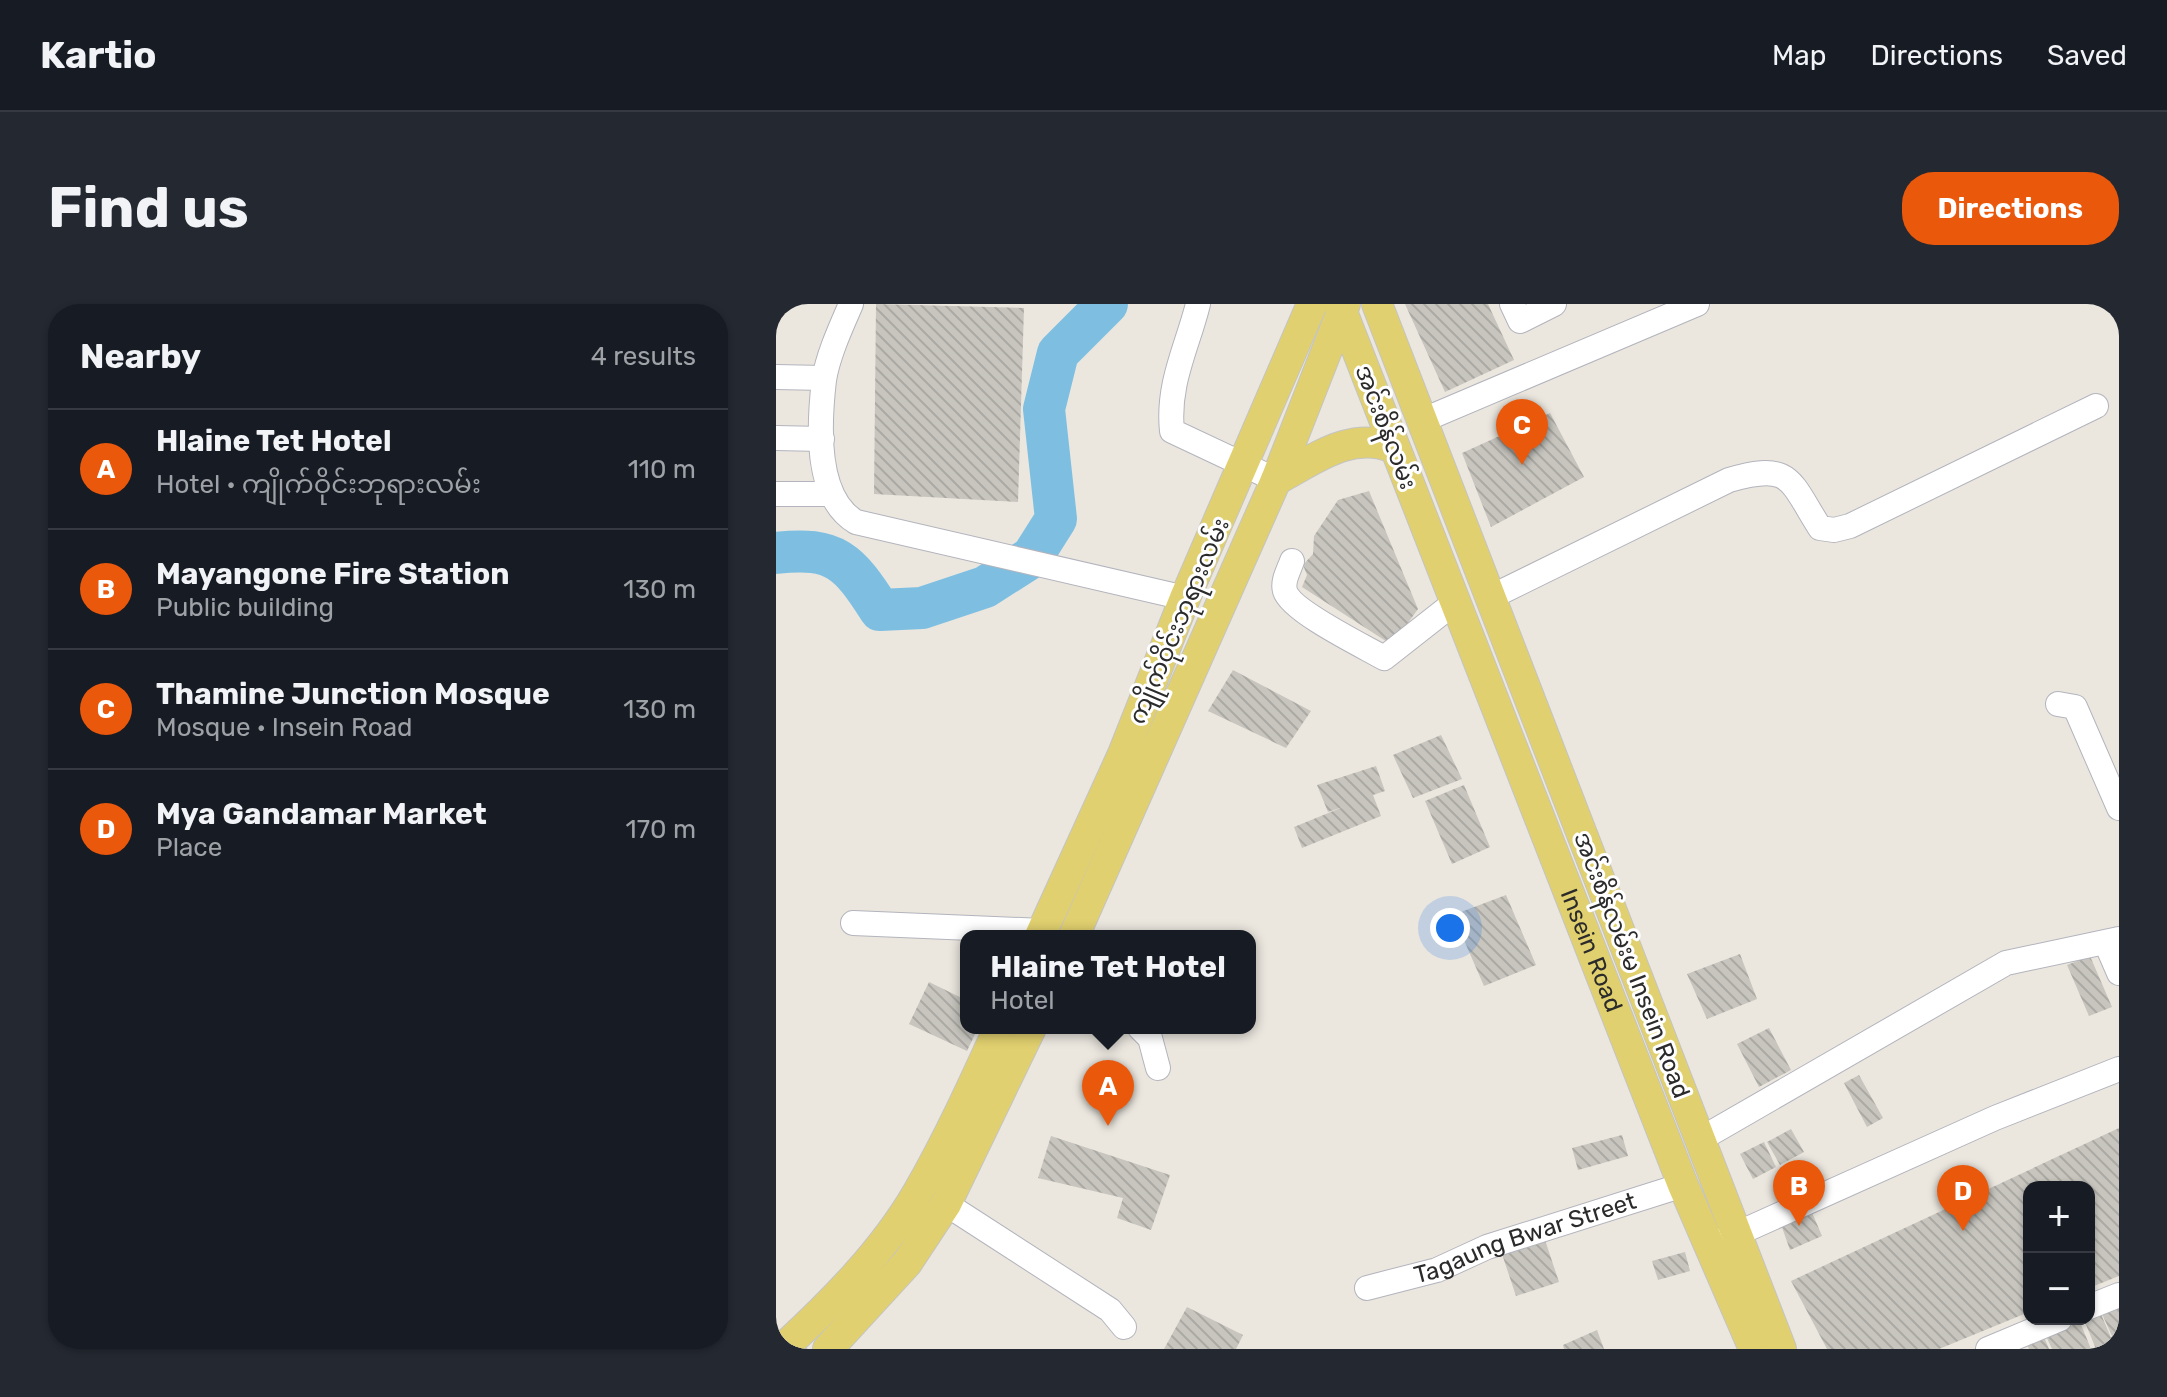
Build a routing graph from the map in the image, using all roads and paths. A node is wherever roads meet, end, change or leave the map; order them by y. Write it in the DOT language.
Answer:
graph roads {
  1 [pos="851,304"];
  2 [pos="1198,304"];
  3 [pos="1312,304"];
  4 [pos="1377,304"];
  5 [pos="1512,304"];
  6 [pos="1554,304"];
  7 [pos="1697,304"];
  8 [pos="1342,306"];
  9 [pos="776,377"];
  10 [pos="824,378"];
  11 [pos="2096,406"];
  12 [pos="1421,421"];
  13 [pos="776,438"];
  14 [pos="822,439"];
  15 [pos="1394,448"];
  16 [pos="1245,467"];
  17 [pos="1276,480"];
  18 [pos="776,494"];
  19 [pos="829,494"];
  20 [pos="1433,550"];
  21 [pos="1292,561"];
  22 [pos="1486,590"];
  23 [pos="1185,598"];
  24 [pos="1454,603"];
  25 [pos="2058,704"];
  26 [pos="2119,808"];
  27 [pos="853,923"];
  28 [pos="973,930"];
  29 [pos="1044,930"];
  30 [pos="1077,930"];
  31 [pos="2112,941"];
  32 [pos="2119,973"];
  33 [pos="996,1034"];
  34 [pos="1028,1034"];
  35 [pos="1146,1034"];
  36 [pos="1158,1068"];
  37 [pos="2119,1069"];
  38 [pos="1699,1140"];
  39 [pos="1683,1185"];
  40 [pos="946,1204"];
  41 [pos="1723,1240"];
  42 [pos="1367,1288"];
  43 [pos="2119,1295"];
  44 [pos="2095,1305"];
  45 [pos="2046,1325"];
  46 [pos="1124,1327"];
  47 [pos="782,1349"];
  48 [pos="828,1349"];
  49 [pos="1754,1349"];
  50 [pos="1781,1349"];
  51 [pos="1988,1349"];
  1 -- 10 [label="street"];
  2 -- 16 [label="street"];
  3 -- 16 [label="main road, ကျိုက်ဝိုင်းဘုရားလမ်း"];
  4 -- 12 [label="main road"];
  5 -- 6 [label="street"];
  7 -- 12 [label="street"];
  8 -- 15 [label="main road, အင်းစိန်လမ်း"];
  8 -- 17 [label="main road, ကျိုက်ဝိုင်းဘုရားလမ်း"];
  9 -- 10 [label="street"];
  10 -- 14 [label="street"];
  11 -- 22 [label="street"];
  12 -- 22 [label="main road"];
  13 -- 14 [label="street"];
  14 -- 19 [label="street"];
  15 -- 17 [label="main road"];
  15 -- 20 [label="main road, အင်းစိန်လမ်း"];
  16 -- 17 [label="street"];
  16 -- 23 [label="main road, ကျိုက်ဝိုင်းဘုရားလမ်း"];
  17 -- 30 [label="main road, ကျိုက်ဝိုင်းဘုရားလမ်း"];
  18 -- 19 [label="street"];
  19 -- 23 [label="street"];
  20 -- 24 [label="main road, Insein Road"];
  21 -- 24 [label="street"];
  22 -- 38 [label="main road, အင်းစိန်လမ်းမ Insein Road"];
  23 -- 29 [label="main road, ကျိုက်ဝိုင်းဘုရားလမ်း"];
  24 -- 39 [label="main road, Insein Road"];
  25 -- 26 [label="street"];
  27 -- 28 [label="street"];
  31 -- 32 [label="street"];
  31 -- 38 [label="street"];
  33 -- 47 [label="main road"];
  34 -- 40 [label="main road"];
  35 -- 36 [label="street"];
  37 -- 41 [label="street"];
  38 -- 41 [label="main road, အင်းစိန်လမ်းမ Insein Road"];
  39 -- 41 [label="main road, Insein Road"];
  39 -- 42 [label="street, Tagaung Bwar Street"];
  40 -- 46 [label="street"];
  40 -- 48 [label="main road"];
  41 -- 49 [label="main road, Insein Road"];
  41 -- 50 [label="main road, အင်းစိန်လမ်းမ Insein Road"];
  43 -- 44 [label="street"];
  45 -- 51 [label="street"];
}
